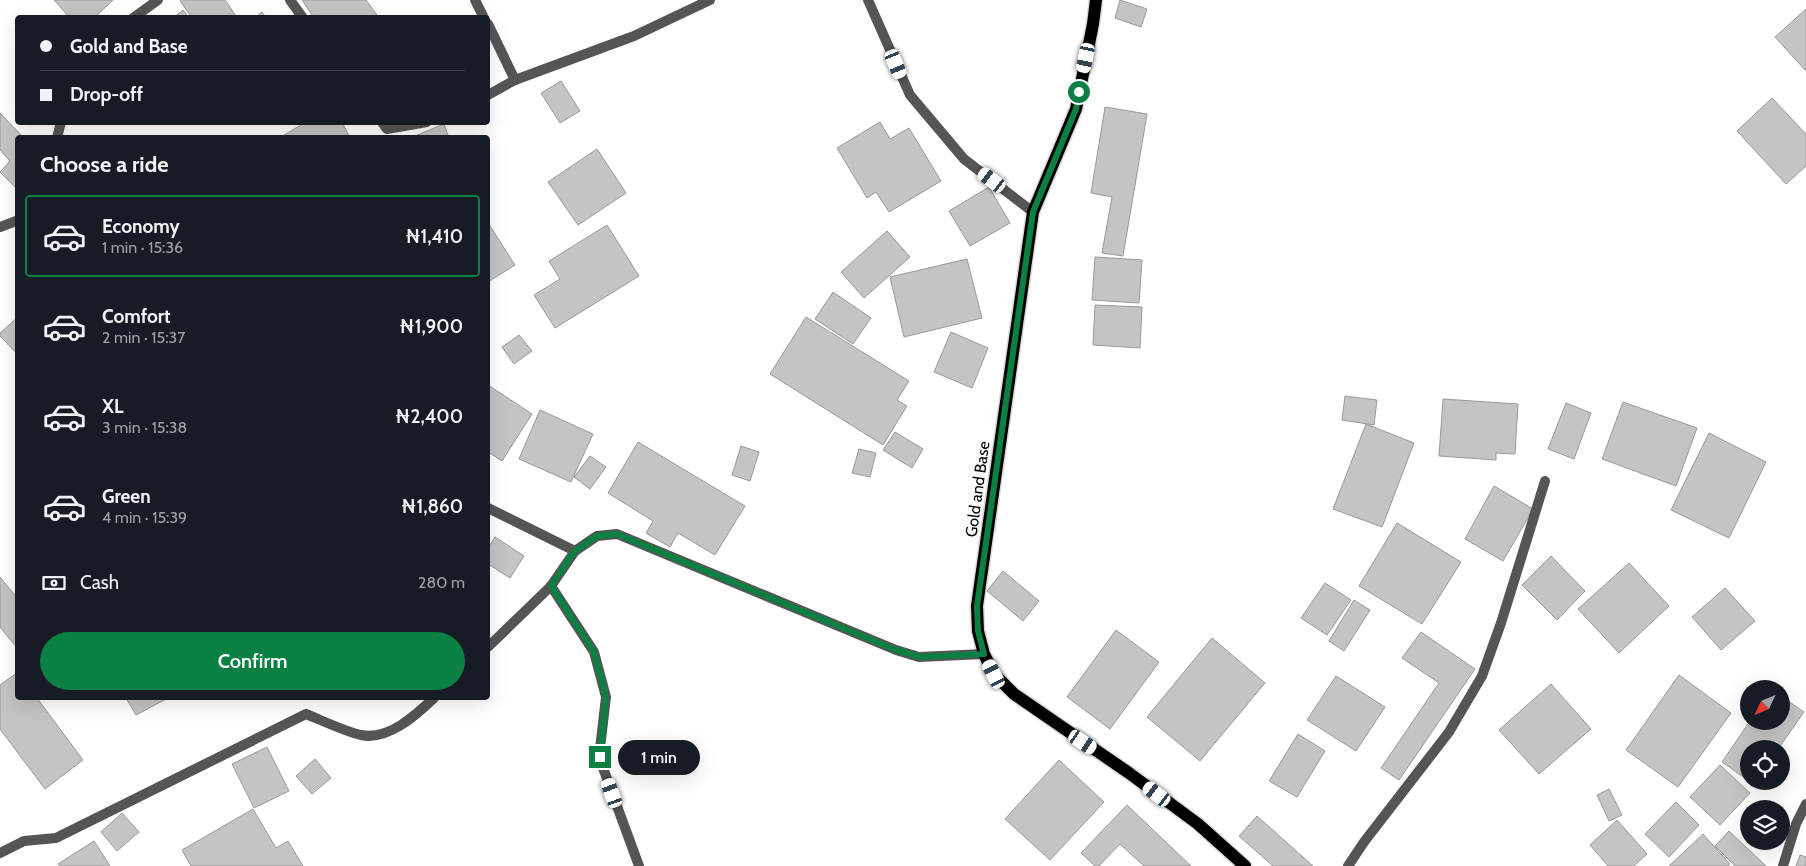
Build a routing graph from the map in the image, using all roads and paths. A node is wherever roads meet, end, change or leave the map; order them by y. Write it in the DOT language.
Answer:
graph roads {
  1 [pos="158,0"];
  2 [pos="290,0"];
  3 [pos="475,0"];
  4 [pos="710,0"];
  5 [pos="868,0"];
  6 [pos="1096,0"];
  7 [pos="136,15"];
  8 [pos="301,15"];
  9 [pos="482,15"];
  10 [pos="490,28"];
  11 [pos="516,80"];
  12 [pos="490,94"];
  13 [pos="384,125"];
  14 [pos="407,125"];
  15 [pos="1033,212"];
  16 [pos="15,221"];
  17 [pos="0,227"];
  18 [pos="1545,480"];
  19 [pos="490,509"];
  20 [pos="575,551"];
  21 [pos="551,586"];
  22 [pos="490,645"];
  23 [pos="984,654"];
  24 [pos="432,700"];
  25 [pos="1806,804"];
  26 [pos="0,853"];
  27 [pos="639,866"];
  28 [pos="1245,866"];
  29 [pos="1348,866"];
  30 [pos="1783,866"];
  1 -- 7 [label="street"];
  2 -- 8 [label="street"];
  3 -- 9 [label="street"];
  4 -- 11 [label="street"];
  5 -- 15 [label="street"];
  6 -- 15 [label="main road, Gold and Base"];
  10 -- 11 [label="street"];
  11 -- 12 [label="street"];
  13 -- 14 [label="street"];
  15 -- 23 [label="main road, Gold and Base"];
  16 -- 17 [label="street"];
  18 -- 29 [label="street"];
  19 -- 20 [label="street"];
  20 -- 21 [label="street"];
  20 -- 23 [label="street"];
  21 -- 22 [label="street"];
  21 -- 27 [label="street"];
  23 -- 28 [label="main road, Gold and Base"];
  24 -- 26 [label="street"];
  25 -- 30 [label="street"];
}
